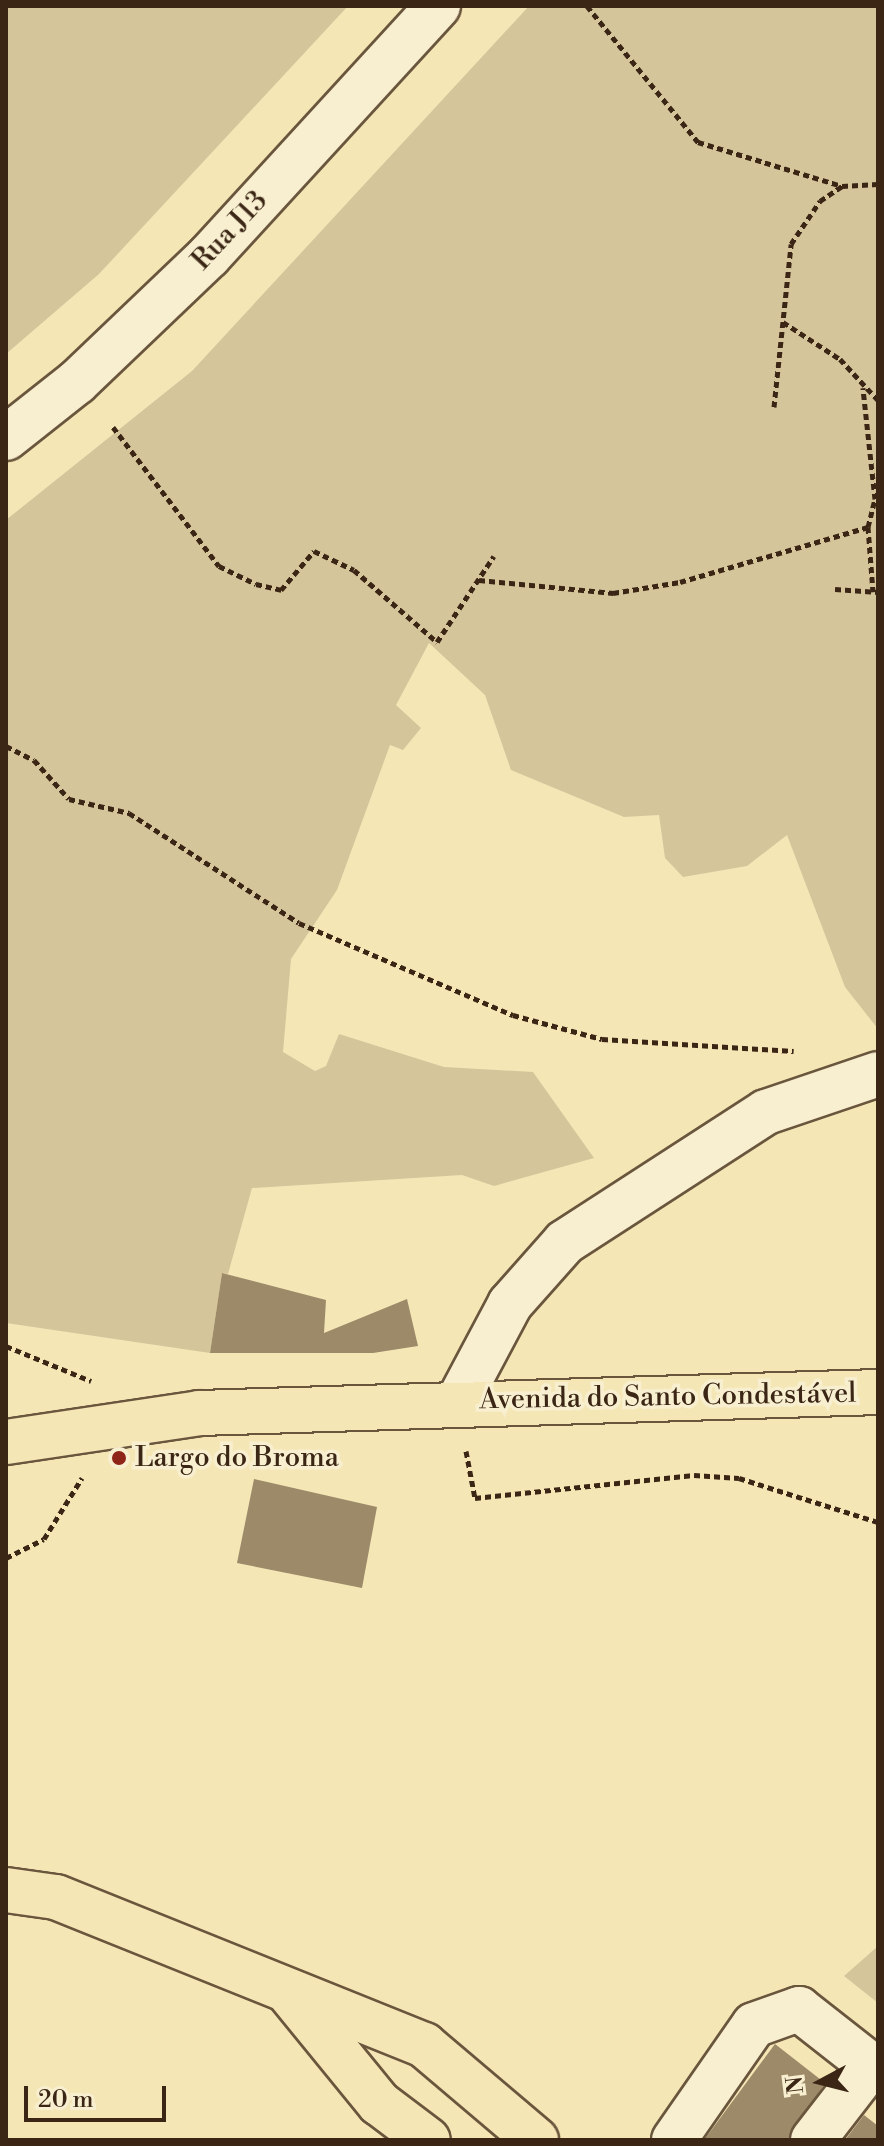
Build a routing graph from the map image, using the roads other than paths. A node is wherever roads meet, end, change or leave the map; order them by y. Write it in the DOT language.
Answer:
graph roads {
  1 [pos="438,6"];
  2 [pos="6,438"];
  3 [pos="878,1074"];
  4 [pos="878,1392"];
  5 [pos="458,1402"];
  6 [pos="6,1442"];
  7 [pos="6,1890"];
  8 [pos="286,1989"];
  9 [pos="874,2068"];
  10 [pos="381,2122"];
  11 [pos="428,2140"];
  12 [pos="536,2140"];
  13 [pos="674,2140"];
  14 [pos="813,2140"];
  1 -- 2 [label="street, Rua J13"];
  3 -- 5 [label="street"];
  4 -- 5 [label="main road, Avenida do Santo Condestável"];
  5 -- 6 [label="main road"];
  7 -- 8 [label="main road"];
  8 -- 10 [label="main road"];
  8 -- 12 [label="main road"];
  9 -- 13 [label="street"];
  9 -- 14 [label="street"];
  10 -- 11 [label="main road"];
}
